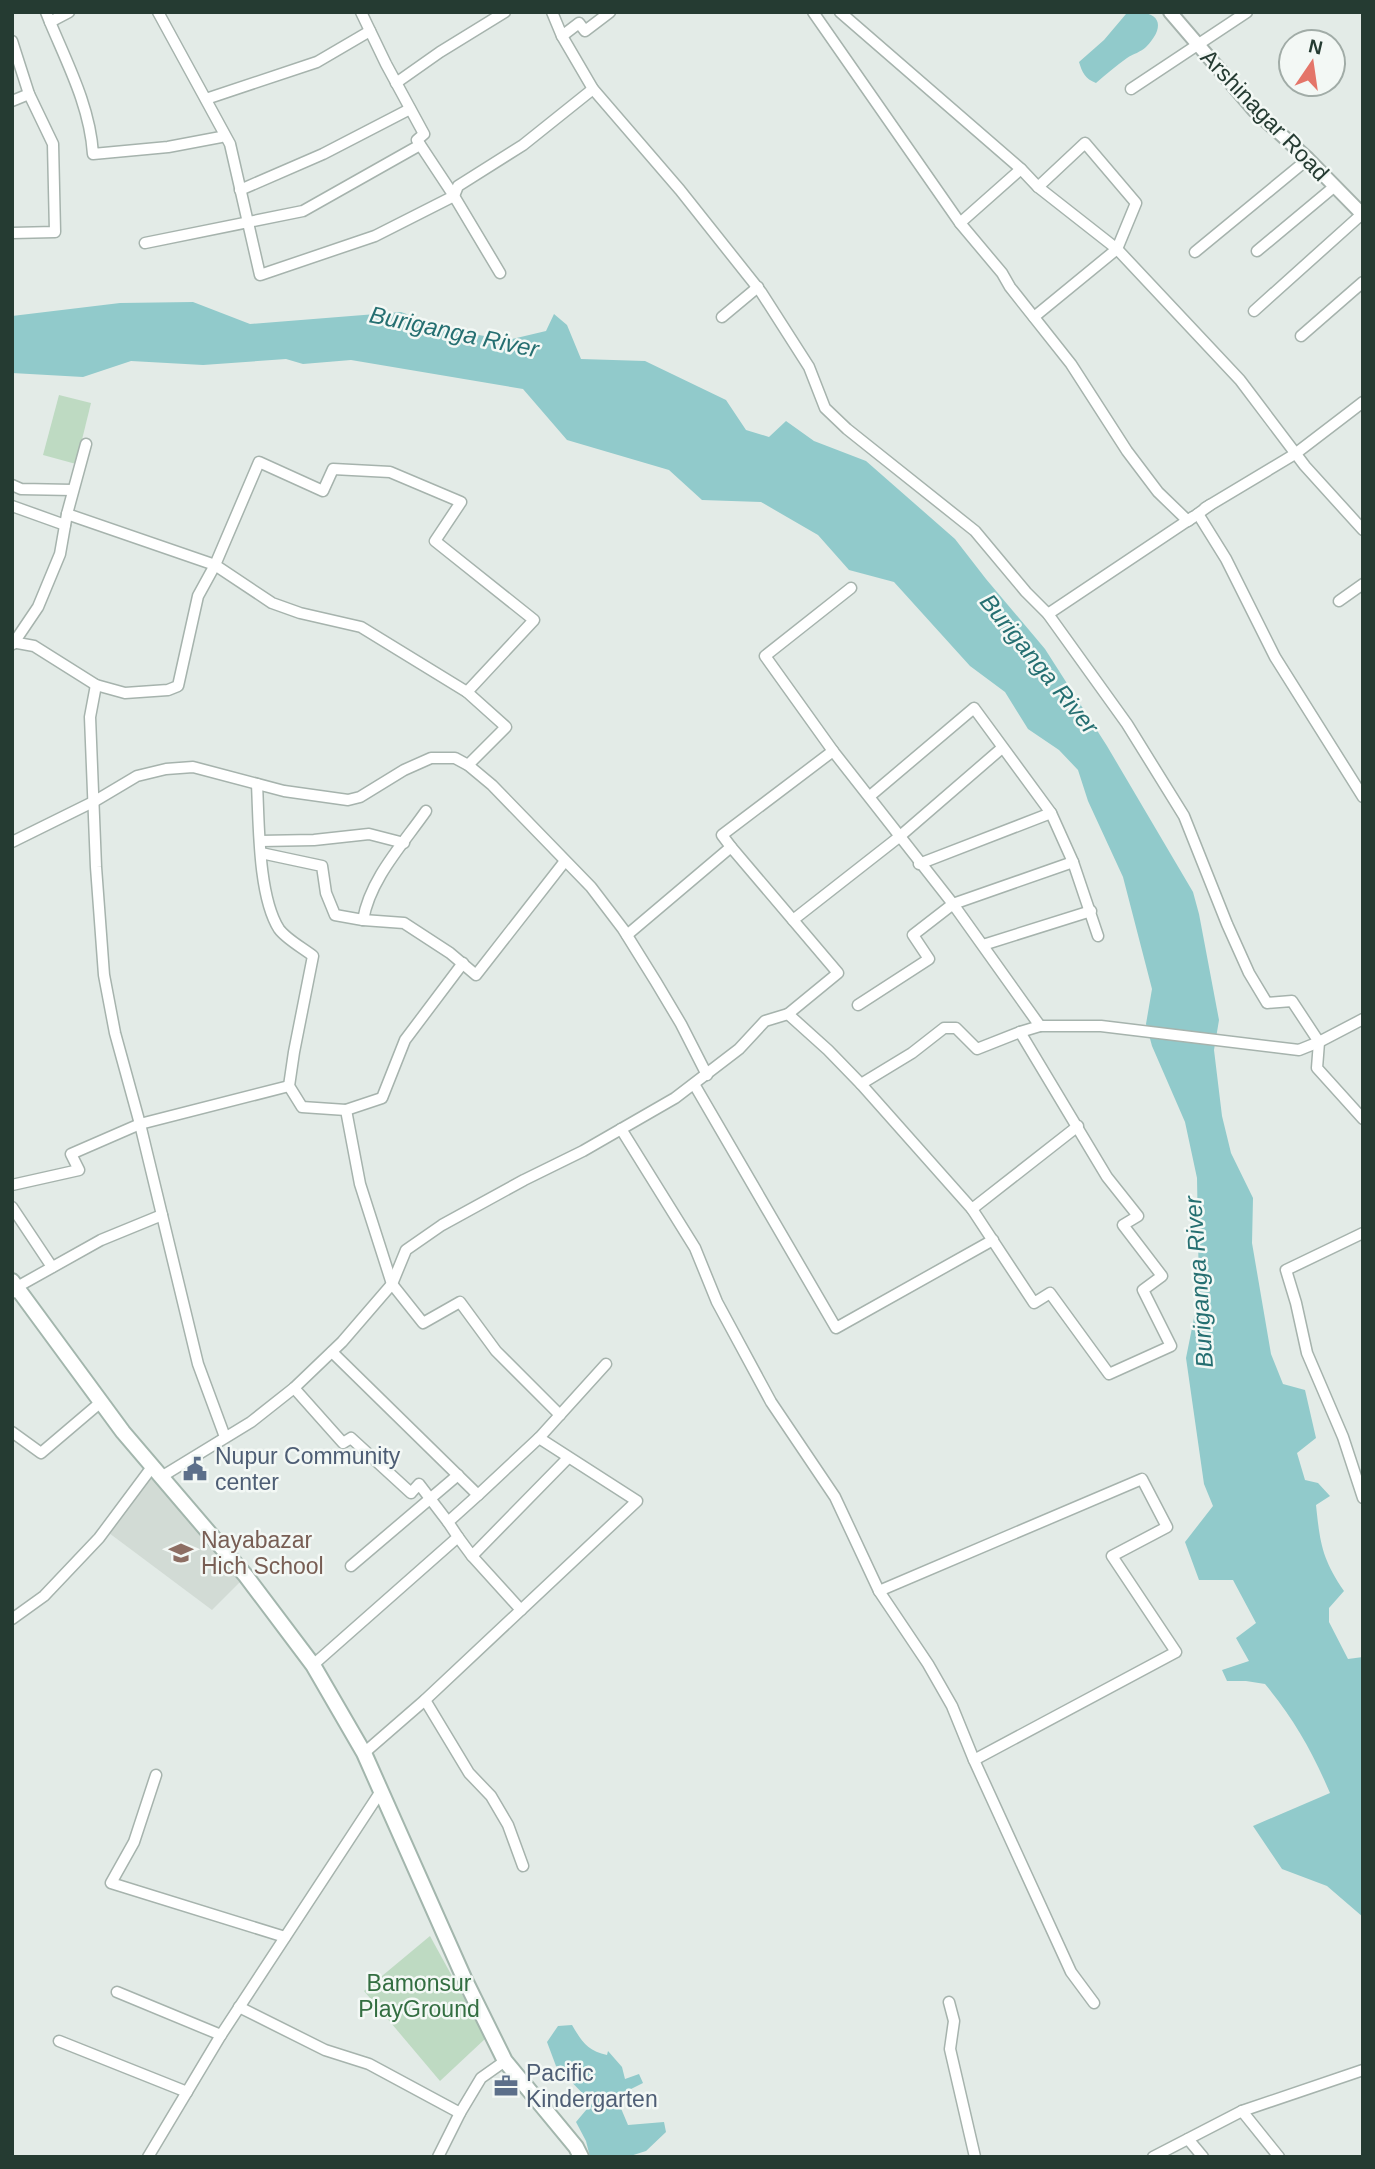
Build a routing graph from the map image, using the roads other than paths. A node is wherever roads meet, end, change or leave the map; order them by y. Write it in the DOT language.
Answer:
graph roads {
  1 [pos="69,12"];
  2 [pos="158,12"];
  3 [pos="360,12"];
  4 [pos="505,12"];
  5 [pos="552,12"];
  6 [pos="610,12"];
  7 [pos="813,12"];
  8 [pos="840,12"];
  9 [pos="1170,12"];
  10 [pos="1247,12"];
  11 [pos="48,17"];
  12 [pos="370,31"];
  13 [pos="562,36"];
  14 [pos="12,41"];
  15 [pos="1196,44"];
  16 [pos="396,83"];
  17 [pos="593,89"];
  18 [pos="1131,89"];
  19 [pos="29,94"];
  20 [pos="206,99"];
  21 [pos="12,101"];
  22 [pos="410,109"];
  23 [pos="221,138"];
  24 [pos="420,145"];
  25 [pos="1308,159"];
  26 [pos="1021,169"];
  27 [pos="1335,186"];
  28 [pos="1038,187"];
  29 [pos="240,190"];
  30 [pos="454,196"];
  31 [pos="1362,214"];
  32 [pos="246,221"];
  33 [pos="960,223"];
  34 [pos="12,233"];
  35 [pos="145,243"];
  36 [pos="1117,249"];
  37 [pos="1257,251"];
  38 [pos="1195,252"];
  39 [pos="499,273"];
  40 [pos="1363,282"];
  41 [pos="758,287"];
  42 [pos="1254,311"];
  43 [pos="722,317"];
  44 [pos="1034,317"];
  45 [pos="1301,336"];
  46 [pos="1363,402"];
  47 [pos="86,444"];
  48 [pos="1295,454"];
  49 [pos="12,485"];
  50 [pos="73,490"];
  51 [pos="1210,505"];
  52 [pos="12,506"];
  53 [pos="67,514"];
  54 [pos="1198,514"];
  55 [pos="1188,521"];
  56 [pos="65,525"];
  57 [pos="1363,530"];
  58 [pos="215,565"];
  59 [pos="1363,583"];
  60 [pos="851,589"];
  61 [pos="1339,601"];
  62 [pos="1048,614"];
  63 [pos="13,642"];
  64 [pos="96,685"];
  65 [pos="467,692"];
  66 [pos="1002,748"];
  67 [pos="833,751"];
  68 [pos="468,765"];
  69 [pos="257,784"];
  70 [pos="870,796"];
  71 [pos="1363,797"];
  72 [pos="95,801"];
  73 [pos="426,811"];
  74 [pos="1051,813"];
  75 [pos="899,837"];
  76 [pos="260,841"];
  77 [pos="12,842"];
  78 [pos="404,843"];
  79 [pos="731,847"];
  80 [pos="261,853"];
  81 [pos="565,861"];
  82 [pos="1073,862"];
  83 [pos="919,864"];
  84 [pos="953,904"];
  85 [pos="1091,911"];
  86 [pos="363,920"];
  87 [pos="793,920"];
  88 [pos="627,935"];
  89 [pos="1098,936"];
  90 [pos="983,945"];
  91 [pos="463,963"];
  92 [pos="858,1005"];
  93 [pos="788,1014"];
  94 [pos="1363,1019"];
  95 [pos="1040,1026"];
  96 [pos="1020,1032"];
  97 [pos="1319,1042"];
  98 [pos="707,1075"];
  99 [pos="694,1084"];
  100 [pos="861,1084"];
  101 [pos="289,1086"];
  102 [pos="346,1110"];
  103 [pos="1363,1119"];
  104 [pos="140,1124"];
  105 [pos="1078,1126"];
  106 [pos="621,1129"];
  107 [pos="12,1185"];
  108 [pos="12,1207"];
  109 [pos="972,1209"];
  110 [pos="162,1215"];
  111 [pos="1363,1233"];
  112 [pos="993,1240"];
  113 [pos="52,1267"];
  114 [pos="393,1284"];
  115 [pos="14,1287"];
  116 [pos="332,1352"];
  117 [pos="606,1364"];
  118 [pos="294,1388"];
  119 [pos="101,1402"];
  120 [pos="559,1415"];
  121 [pos="12,1432"];
  122 [pos="225,1437"];
  123 [pos="539,1438"];
  124 [pos="568,1458"];
  125 [pos="156,1472"];
  126 [pos="458,1475"];
  127 [pos="478,1495"];
  128 [pos="430,1497"];
  129 [pos="1363,1498"];
  130 [pos="449,1522"];
  131 [pos="458,1537"];
  132 [pos="472,1556"];
  133 [pos="351,1566"];
  134 [pos="879,1591"];
  135 [pos="521,1609"];
  136 [pos="12,1619"];
  137 [pos="313,1665"];
  138 [pos="425,1700"];
  139 [pos="364,1753"];
  140 [pos="974,1760"];
  141 [pos="156,1775"];
  142 [pos="381,1791"];
  143 [pos="523,1866"];
  144 [pos="285,1937"];
  145 [pos="117,1993"];
  146 [pos="949,2002"];
  147 [pos="1094,2003"];
  148 [pos="239,2007"];
  149 [pos="221,2035"];
  150 [pos="59,2041"];
  151 [pos="505,2061"];
  152 [pos="1363,2070"];
  153 [pos="187,2092"];
  154 [pos="1242,2111"];
  155 [pos="460,2113"];
  156 [pos="1188,2139"];
  157 [pos="148,2157"];
  158 [pos="438,2157"];
  159 [pos="581,2157"];
  160 [pos="975,2157"];
  161 [pos="1153,2157"];
  162 [pos="1203,2157"];
  163 [pos="1279,2157"];
  1 -- 11 [label="street"];
  2 -- 20 [label="street"];
  3 -- 12 [label="street"];
  4 -- 16 [label="street"];
  5 -- 13 [label="street"];
  6 -- 13 [label="street"];
  7 -- 33 [label="street"];
  8 -- 26 [label="street"];
  9 -- 15 [label="street, Arshinagar Road"];
  10 -- 15 [label="street"];
  11 -- 23 [label="street"];
  12 -- 16 [label="street"];
  12 -- 20 [label="street"];
  13 -- 17 [label="street"];
  14 -- 19 [label="street"];
  15 -- 18 [label="street"];
  15 -- 25 [label="street, Arshinagar Road"];
  16 -- 22 [label="street"];
  17 -- 30 [label="street"];
  17 -- 41 [label="street"];
  19 -- 21 [label="street"];
  19 -- 34 [label="street"];
  20 -- 29 [label="street"];
  22 -- 24 [label="street"];
  22 -- 29 [label="street"];
  24 -- 30 [label="street"];
  24 -- 32 [label="street"];
  25 -- 27 [label="street, Arshinagar Road"];
  25 -- 38 [label="street"];
  26 -- 28 [label="street"];
  26 -- 33 [label="street"];
  27 -- 31 [label="street, Arshinagar Road"];
  27 -- 37 [label="street"];
  28 -- 36 [label="street"];
  28 -- 36 [label="street"];
  29 -- 32 [label="street"];
  30 -- 32 [label="street"];
  30 -- 39 [label="street"];
  31 -- 42 [label="street"];
  32 -- 35 [label="street"];
  33 -- 44 [label="street"];
  36 -- 44 [label="street"];
  36 -- 48 [label="street"];
  40 -- 45 [label="street"];
  41 -- 43 [label="street"];
  41 -- 62 [label="street"];
  44 -- 55 [label="street"];
  46 -- 48 [label="street"];
  47 -- 50 [label="street"];
  48 -- 51 [label="street"];
  48 -- 57 [label="street"];
  49 -- 50 [label="street"];
  50 -- 53 [label="street"];
  51 -- 54 [label="street"];
  51 -- 55 [label="street"];
  52 -- 56 [label="street"];
  53 -- 56 [label="street"];
  53 -- 58 [label="street"];
  54 -- 55 [label="street"];
  54 -- 71 [label="street"];
  55 -- 62 [label="street"];
  56 -- 63 [label="street"];
  58 -- 64 [label="street"];
  58 -- 65 [label="street"];
  58 -- 65 [label="street"];
  59 -- 61 [label="street"];
  60 -- 67 [label="street"];
  62 -- 97 [label="street"];
  63 -- 64 [label="street"];
  64 -- 72 [label="street"];
  65 -- 68 [label="street"];
  66 -- 70 [label="street"];
  66 -- 74 [label="street"];
  66 -- 75 [label="street"];
  67 -- 70 [label="street"];
  67 -- 79 [label="street"];
  68 -- 69 [label="street"];
  68 -- 81 [label="street"];
  69 -- 72 [label="street"];
  69 -- 76 [label="street"];
  70 -- 75 [label="street"];
  72 -- 77 [label="street"];
  72 -- 104 [label="street"];
  73 -- 78 [label="street"];
  74 -- 82 [label="street"];
  74 -- 83 [label="street"];
  75 -- 83 [label="street"];
  75 -- 87 [label="street"];
  76 -- 78 [label="street"];
  76 -- 80 [label="street"];
  78 -- 86 [label="street"];
  79 -- 87 [label="street"];
  79 -- 88 [label="street"];
  80 -- 86 [label="street"];
  80 -- 101 [label="street"];
  81 -- 88 [label="street"];
  81 -- 91 [label="street"];
  82 -- 84 [label="street"];
  82 -- 85 [label="street"];
  83 -- 84 [label="street"];
  84 -- 90 [label="street"];
  84 -- 92 [label="street"];
  85 -- 89 [label="street"];
  85 -- 90 [label="street"];
  86 -- 91 [label="street"];
  87 -- 93 [label="street"];
  88 -- 98 [label="street"];
  90 -- 95 [label="street"];
  91 -- 102 [label="street"];
  93 -- 98 [label="street"];
  93 -- 100 [label="street"];
  94 -- 97 [label="street"];
  95 -- 96 [label="street"];
  95 -- 97 [label="street"];
  96 -- 100 [label="street"];
  96 -- 105 [label="street"];
  97 -- 103 [label="street"];
  98 -- 99 [label="street"];
  99 -- 106 [label="street"];
  99 -- 112 [label="street"];
  100 -- 109 [label="street"];
  101 -- 102 [label="street"];
  101 -- 104 [label="street"];
  102 -- 114 [label="street"];
  104 -- 107 [label="street"];
  104 -- 110 [label="street"];
  105 -- 109 [label="street"];
  105 -- 112 [label="street"];
  106 -- 114 [label="street"];
  106 -- 134 [label="street"];
  108 -- 113 [label="street"];
  109 -- 112 [label="street"];
  110 -- 113 [label="street"];
  110 -- 122 [label="street"];
  111 -- 129 [label="street"];
  113 -- 115 [label="street"];
  114 -- 116 [label="street"];
  114 -- 120 [label="street"];
  115 -- 119 [label="main road"];
  116 -- 118 [label="street"];
  116 -- 126 [label="street"];
  117 -- 120 [label="street"];
  118 -- 122 [label="street"];
  118 -- 128 [label="street"];
  119 -- 121 [label="street"];
  119 -- 125 [label="main road"];
  120 -- 123 [label="street"];
  122 -- 125 [label="street"];
  123 -- 124 [label="street"];
  123 -- 127 [label="street"];
  124 -- 132 [label="street"];
  124 -- 135 [label="street"];
  125 -- 136 [label="street"];
  125 -- 137 [label="main road"];
  126 -- 127 [label="street"];
  126 -- 128 [label="street"];
  127 -- 130 [label="street"];
  128 -- 130 [label="street"];
  128 -- 133 [label="street"];
  130 -- 131 [label="street"];
  131 -- 132 [label="street"];
  131 -- 137 [label="street"];
  132 -- 135 [label="street"];
  134 -- 140 [label="street"];
  134 -- 140 [label="street"];
  135 -- 138 [label="street"];
  137 -- 139 [label="main road"];
  138 -- 139 [label="street"];
  138 -- 143 [label="street"];
  139 -- 142 [label="main road"];
  140 -- 147 [label="street"];
  141 -- 144 [label="street"];
  142 -- 144 [label="street"];
  142 -- 151 [label="main road"];
  144 -- 148 [label="street"];
  145 -- 149 [label="street"];
  146 -- 160 [label="street"];
  148 -- 149 [label="street"];
  148 -- 155 [label="street"];
  149 -- 153 [label="street"];
  150 -- 153 [label="street"];
  151 -- 155 [label="street"];
  151 -- 159 [label="main road"];
  152 -- 154 [label="street"];
  153 -- 157 [label="street"];
  154 -- 156 [label="street"];
  154 -- 163 [label="street"];
  155 -- 158 [label="street"];
  156 -- 161 [label="street"];
  156 -- 162 [label="street"];
}
